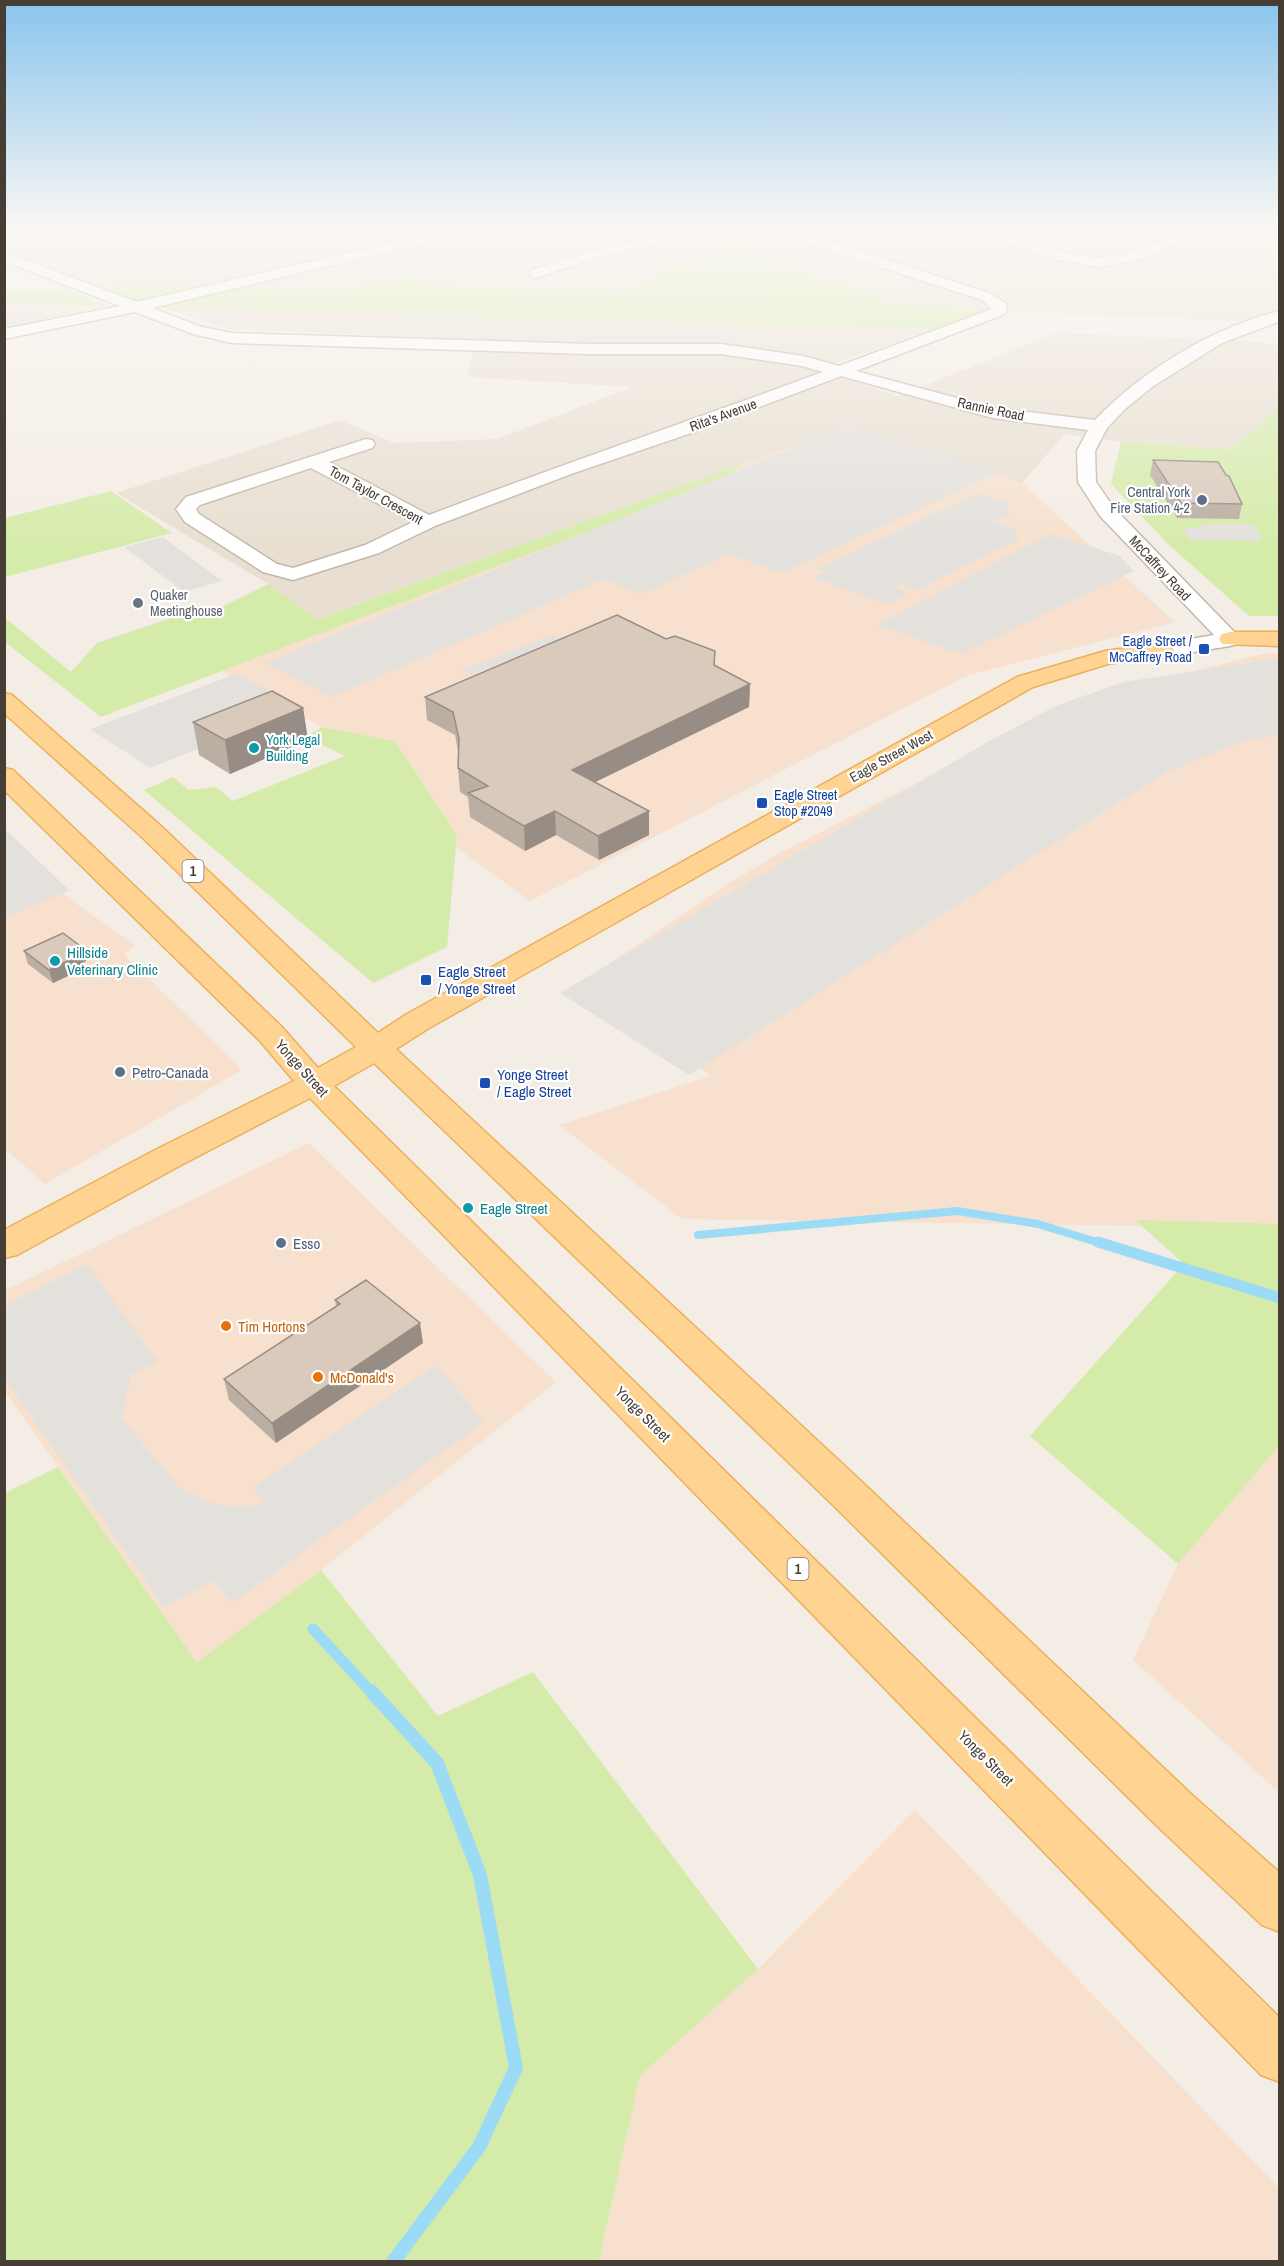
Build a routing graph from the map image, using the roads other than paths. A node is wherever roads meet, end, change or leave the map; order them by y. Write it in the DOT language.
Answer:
graph roads {
  1 [pos="226,337"];
  2 [pos="935,337"];
  3 [pos="1224,337"];
  4 [pos="844,371"];
  5 [pos="1100,426"];
  6 [pos="366,444"];
  7 [pos="314,462"];
  8 [pos="428,522"];
  9 [pos="1230,639"];
  10 [pos="1280,639"];
  11 [pos="1163,650"];
  12 [pos="4,700"];
  13 [pos="4,775"];
  14 [pos="377,1049"];
  15 [pos="314,1084"];
  16 [pos="4,1246"];
  17 [pos="1280,1906"];
  18 [pos="1280,2056"];
  1 -- 4 [label="street, Rannie Road"];
  2 -- 4 [label="street, Rita's Avenue"];
  3 -- 5 [label="street, McCaffrey Road"];
  4 -- 5 [label="street, Rannie Road"];
  4 -- 8 [label="street, Rita's Avenue"];
  5 -- 9 [label="street, McCaffrey Road"];
  6 -- 7 [label="street, Tom Taylor Crescent"];
  7 -- 8 [label="street, Tom Taylor Crescent"];
  7 -- 8 [label="street, Tom Taylor Crescent"];
  9 -- 10 [label="main road, Eagle Street West"];
  9 -- 11 [label="street, Eagle Street West"];
  11 -- 14 [label="main road, Eagle Street West"];
  12 -- 14 [label="main road, 1"];
  13 -- 15 [label="main road, Yonge Street / 1"];
  14 -- 15 [label="main road"];
  14 -- 17 [label="main road, 1"];
  15 -- 16 [label="main road"];
  15 -- 18 [label="main road, Yonge Street / 1"];
}
